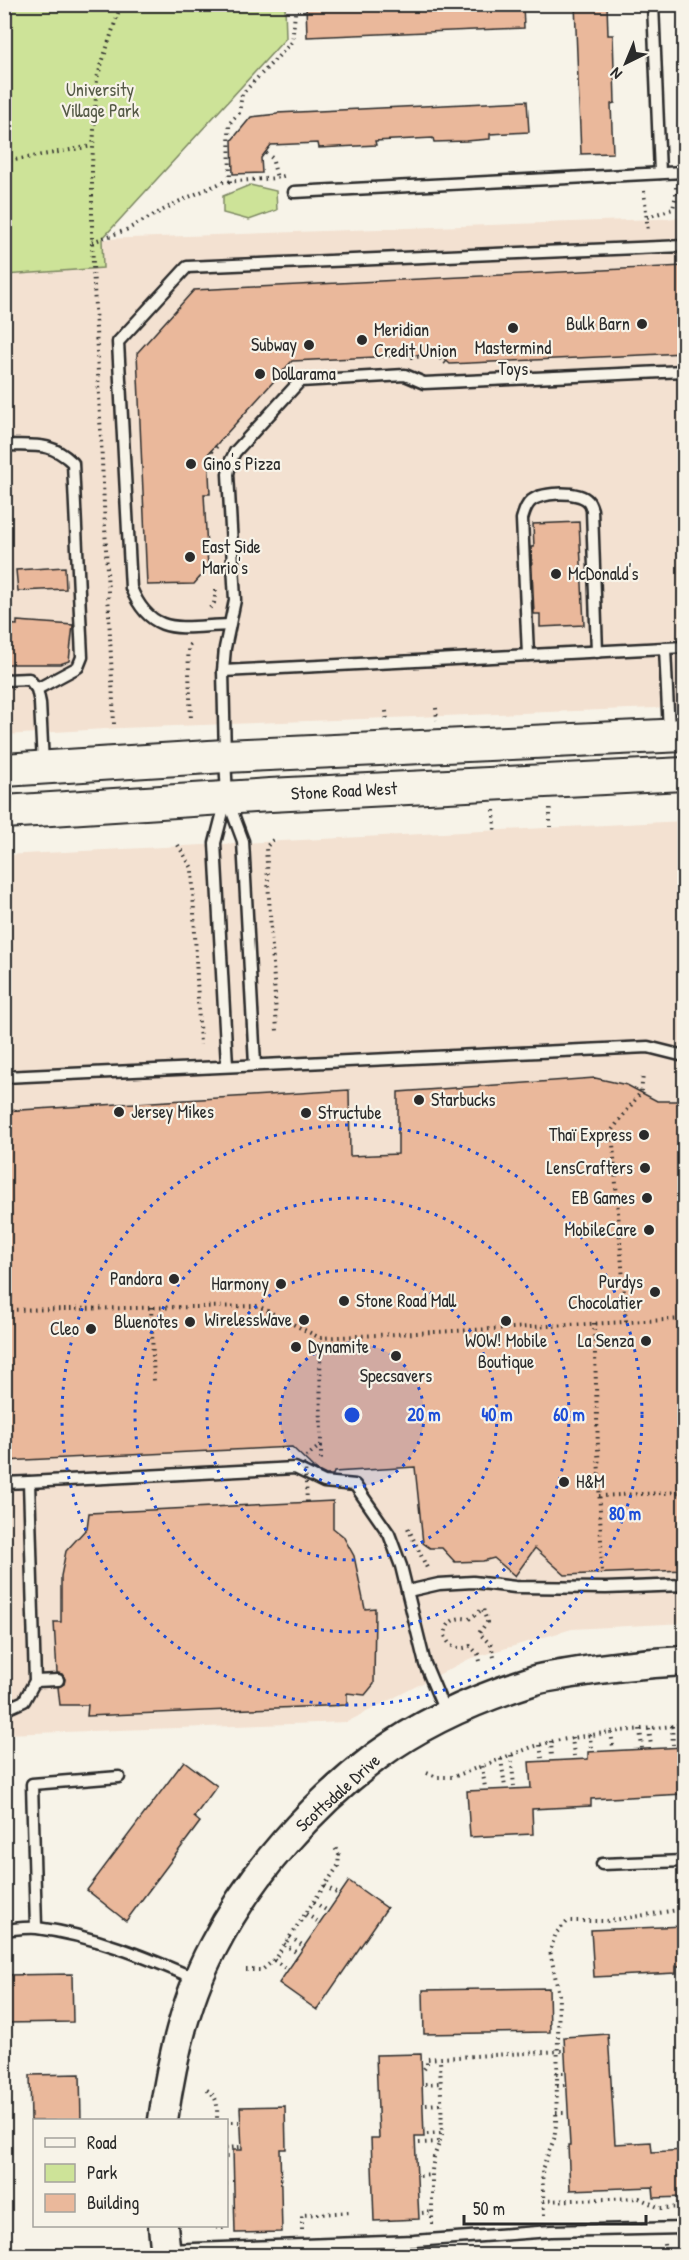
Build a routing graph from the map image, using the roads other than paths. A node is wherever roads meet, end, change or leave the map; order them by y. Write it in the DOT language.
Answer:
graph roads {
  1 [pos="653,4"];
  2 [pos="679,172"];
  3 [pos="660,173"];
  4 [pos="294,192"];
  5 [pos="684,246"];
  6 [pos="684,371"];
  7 [pos="4,445"];
  8 [pos="230,625"];
  9 [pos="684,647"];
  10 [pos="665,648"];
  11 [pos="597,652"];
  12 [pos="528,655"];
  13 [pos="223,671"];
  14 [pos="4,680"];
  15 [pos="37,689"];
  16 [pos="677,735"];
  17 [pos="225,756"];
  18 [pos="44,767"];
  19 [pos="4,770"];
  20 [pos="684,774"];
  21 [pos="631,776"];
  22 [pos="227,798"];
  23 [pos="4,812"];
  24 [pos="684,1056"];
  25 [pos="255,1064"];
  26 [pos="227,1065"];
  27 [pos="4,1077"];
  28 [pos="29,1482"];
  29 [pos="4,1483"];
  30 [pos="684,1585"];
  31 [pos="408,1592"];
  32 [pos="684,1661"];
  33 [pos="58,1680"];
  34 [pos="34,1681"];
  35 [pos="4,1710"];
  36 [pos="446,1715"];
  37 [pos="119,1777"];
  38 [pos="684,1861"];
  39 [pos="602,1864"];
  40 [pos="36,1928"];
  41 [pos="4,1930"];
  42 [pos="198,1980"];
  43 [pos="163,2119"];
  44 [pos="684,2228"];
  45 [pos="165,2244"];
  1 -- 3 [label="lane"];
  2 -- 3 [label="lane"];
  3 -- 4 [label="lane"];
  5 -- 8 [label="lane"];
  6 -- 8 [label="lane"];
  7 -- 15 [label="lane"];
  8 -- 13 [label="lane"];
  9 -- 10 [label="lane"];
  10 -- 11 [label="lane"];
  10 -- 16 [label="lane"];
  11 -- 12 [label="lane"];
  11 -- 12 [label="lane"];
  12 -- 13 [label="lane"];
  13 -- 17 [label="lane"];
  14 -- 15 [label="lane"];
  15 -- 18 [label="lane"];
  16 -- 17 [label="main road"];
  16 -- 21 [label="main road"];
  17 -- 18 [label="main road"];
  17 -- 22 [label="lane"];
  18 -- 19 [label="main road"];
  20 -- 21 [label="main road, Stone Road West"];
  21 -- 22 [label="main road, Stone Road West"];
  22 -- 23 [label="main road, Stone Road West"];
  22 -- 25 [label="lane"];
  22 -- 26 [label="lane"];
  24 -- 25 [label="lane"];
  25 -- 26 [label="lane"];
  26 -- 27 [label="lane"];
  28 -- 29 [label="lane"];
  28 -- 31 [label="lane"];
  28 -- 34 [label="lane"];
  30 -- 31 [label="lane"];
  31 -- 36 [label="lane"];
  32 -- 36 [label="street, Scottsdale Drive"];
  33 -- 34 [label="lane"];
  34 -- 35 [label="lane"];
  36 -- 42 [label="street, Scottsdale Drive"];
  37 -- 40 [label="lane"];
  38 -- 39 [label="lane"];
  40 -- 41 [label="lane"];
  40 -- 42 [label="lane"];
  42 -- 43 [label="street, Scottsdale Drive"];
  44 -- 45 [label="lane"];
}
